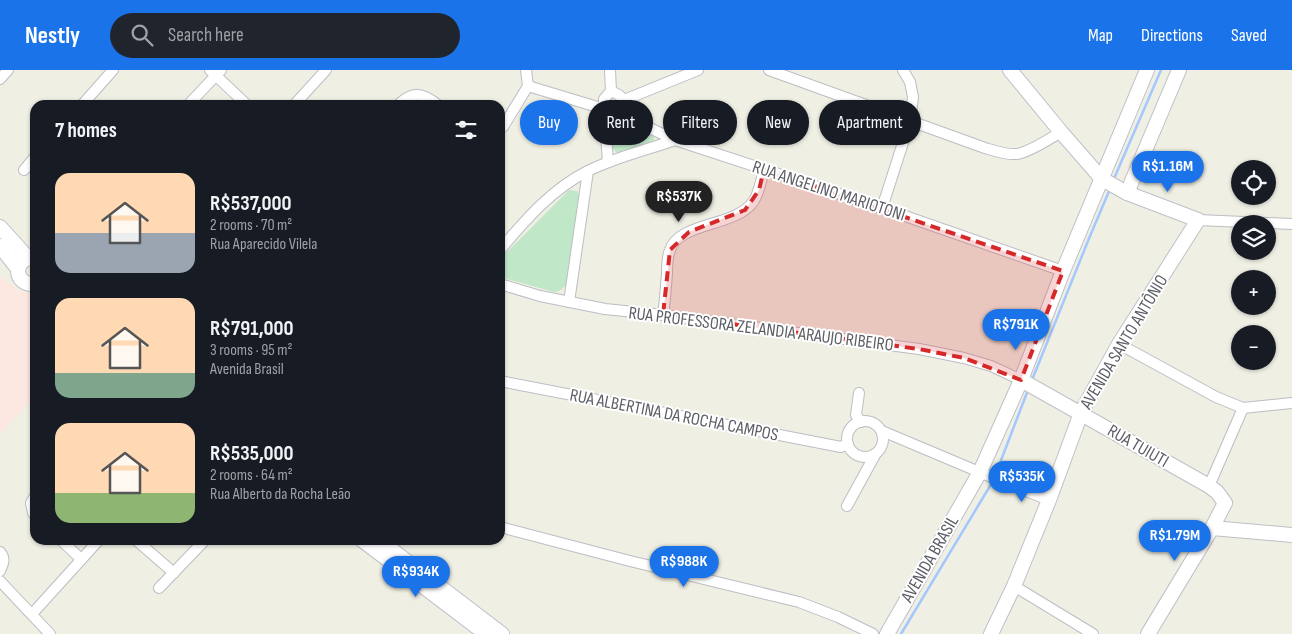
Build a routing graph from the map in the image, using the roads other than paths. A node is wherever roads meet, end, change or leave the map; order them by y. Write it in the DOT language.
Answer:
graph roads {
  1 [pos="8,70"];
  2 [pos="113,70"];
  3 [pos="326,70"];
  4 [pos="526,70"];
  5 [pos="610,70"];
  6 [pos="698,70"];
  7 [pos="769,70"];
  8 [pos="903,70"];
  9 [pos="1010,70"];
  10 [pos="1147,70"];
  11 [pos="1179,70"];
  12 [pos="215,72"];
  13 [pos="0,79"];
  14 [pos="528,86"];
  15 [pos="611,91"];
  16 [pos="86,100"];
  17 [pos="192,100"];
  18 [pos="242,100"];
  19 [pos="299,100"];
  20 [pos="404,100"];
  21 [pos="431,100"];
  22 [pos="604,100"];
  23 [pos="624,100"];
  24 [pos="852,100"];
  25 [pos="913,100"];
  26 [pos="588,104"];
  27 [pos="505,124"];
  28 [pos="921,125"];
  29 [pos="1061,132"];
  30 [pos="663,144"];
  31 [pos="607,145"];
  32 [pos="690,145"];
  33 [pos="902,145"];
  34 [pos="608,162"];
  35 [pos="30,163"];
  36 [pos="764,169"];
  37 [pos="24,170"];
  38 [pos="588,171"];
  39 [pos="1114,186"];
  40 [pos="882,208"];
  41 [pos="1198,220"];
  42 [pos="1292,224"];
  43 [pos="0,227"];
  44 [pos="505,244"];
  45 [pos="0,246"];
  46 [pos="30,256"];
  47 [pos="30,259"];
  48 [pos="18,269"];
  49 [pos="1063,271"];
  50 [pos="30,284"];
  51 [pos="505,286"];
  52 [pos="569,302"];
  53 [pos="663,315"];
  54 [pos="1119,344"];
  55 [pos="1024,381"];
  56 [pos="505,382"];
  57 [pos="859,393"];
  58 [pos="1292,404"];
  59 [pos="1243,408"];
  60 [pos="1081,413"];
  61 [pos="861,422"];
  62 [pos="882,431"];
  63 [pos="848,444"];
  64 [pos="876,453"];
  65 [pos="984,474"];
  66 [pos="1209,486"];
  67 [pos="1049,500"];
  68 [pos="847,506"];
  69 [pos="1212,528"];
  70 [pos="505,529"];
  71 [pos="1292,534"];
  72 [pos="66,545"];
  73 [pos="94,545"];
  74 [pos="142,545"];
  75 [pos="200,545"];
  76 [pos="369,545"];
  77 [pos="386,545"];
  78 [pos="0,552"];
  79 [pos="81,559"];
  80 [pos="0,571"];
  81 [pos="174,572"];
  82 [pos="0,581"];
  83 [pos="1014,586"];
  84 [pos="159,588"];
  85 [pos="32,614"];
  86 [pos="50,634"];
  87 [pos="486,634"];
  88 [pos="502,634"];
  89 [pos="873,634"];
  90 [pos="887,634"];
  91 [pos="991,634"];
  92 [pos="1093,634"];
  93 [pos="1148,634"];
  1 -- 13 [label="street"];
  2 -- 16 [label="street"];
  3 -- 19 [label="street"];
  4 -- 14 [label="street"];
  5 -- 15 [label="street"];
  6 -- 23 [label="street"];
  7 -- 24 [label="street"];
  8 -- 25 [label="street"];
  9 -- 29 [label="main road"];
  10 -- 39 [label="main road, AVENIDA BRASIL"];
  11 -- 39 [label="main road, AVENIDA BRASIL"];
  12 -- 17 [label="street"];
  12 -- 18 [label="street"];
  14 -- 26 [label="street"];
  14 -- 27 [label="street"];
  15 -- 22 [label="street"];
  15 -- 23 [label="street, RUA ANGELINO MARIOTONI"];
  20 -- 21 [label="street"];
  28 -- 29 [label="street"];
  29 -- 39 [label="main road"];
  30 -- 34 [label="street"];
  31 -- 34 [label="street"];
  32 -- 36 [label="street, RUA ANGELINO MARIOTONI"];
  33 -- 40 [label="street"];
  34 -- 38 [label="street"];
  35 -- 37 [label="street"];
  36 -- 40 [label="street, RUA ANGELINO MARIOTONI"];
  36 -- 53 [label="street"];
  38 -- 44 [label="street"];
  38 -- 52 [label="street"];
  39 -- 41 [label="main road"];
  39 -- 49 [label="main road, AVENIDA BRASIL"];
  40 -- 49 [label="street, RUA ANGELINO MARIOTONI"];
  41 -- 42 [label="street"];
  41 -- 54 [label="main road, AVENIDA SANTO ANTÔNIO"];
  43 -- 46 [label="main road"];
  45 -- 48 [label="main road"];
  47 -- 48 [label="main road"];
  48 -- 50 [label="main road"];
  49 -- 55 [label="main road, AVENIDA BRASIL"];
  51 -- 52 [label="street, RUA PROFESSORA ZELANDIA ARAUJO RIBEIRO"];
  52 -- 53 [label="street, RUA PROFESSORA ZELANDIA ARAUJO RIBEIRO"];
  53 -- 55 [label="street, RUA PROFESSORA ZELANDIA ARAUJO RIBEIRO"];
  54 -- 59 [label="street"];
  54 -- 60 [label="main road, AVENIDA SANTO ANTÔNIO"];
  55 -- 60 [label="main road, RUA TUIUTI"];
  55 -- 65 [label="main road, AVENIDA BRASIL"];
  56 -- 63 [label="street, RUA ALBERTINA DA ROCHA CAMPOS"];
  57 -- 61 [label="street"];
  58 -- 59 [label="street"];
  59 -- 66 [label="street"];
  60 -- 66 [label="main road, RUA TUIUTI"];
  60 -- 67 [label="main road, AVENIDA SANTO ANTÔNIO"];
  61 -- 62 [label="street"];
  61 -- 63 [label="street"];
  62 -- 64 [label="street"];
  62 -- 65 [label="street"];
  63 -- 64 [label="street"];
  64 -- 68 [label="street"];
  65 -- 67 [label="street"];
  65 -- 90 [label="main road, AVENIDA BRASIL"];
  66 -- 69 [label="main road, RUA TUIUTI"];
  67 -- 83 [label="main road, AVENIDA SANTO ANTÔNIO"];
  69 -- 71 [label="main road"];
  69 -- 93 [label="main road"];
  70 -- 89 [label="street"];
  72 -- 79 [label="street"];
  73 -- 79 [label="street"];
  74 -- 81 [label="street"];
  75 -- 81 [label="street"];
  76 -- 87 [label="main road"];
  77 -- 88 [label="main road"];
  78 -- 80 [label="street"];
  79 -- 85 [label="street"];
  81 -- 84 [label="street"];
  82 -- 85 [label="street"];
  83 -- 91 [label="main road, AVENIDA SANTO ANTÔNIO"];
  83 -- 92 [label="street"];
  85 -- 86 [label="street"];
}
